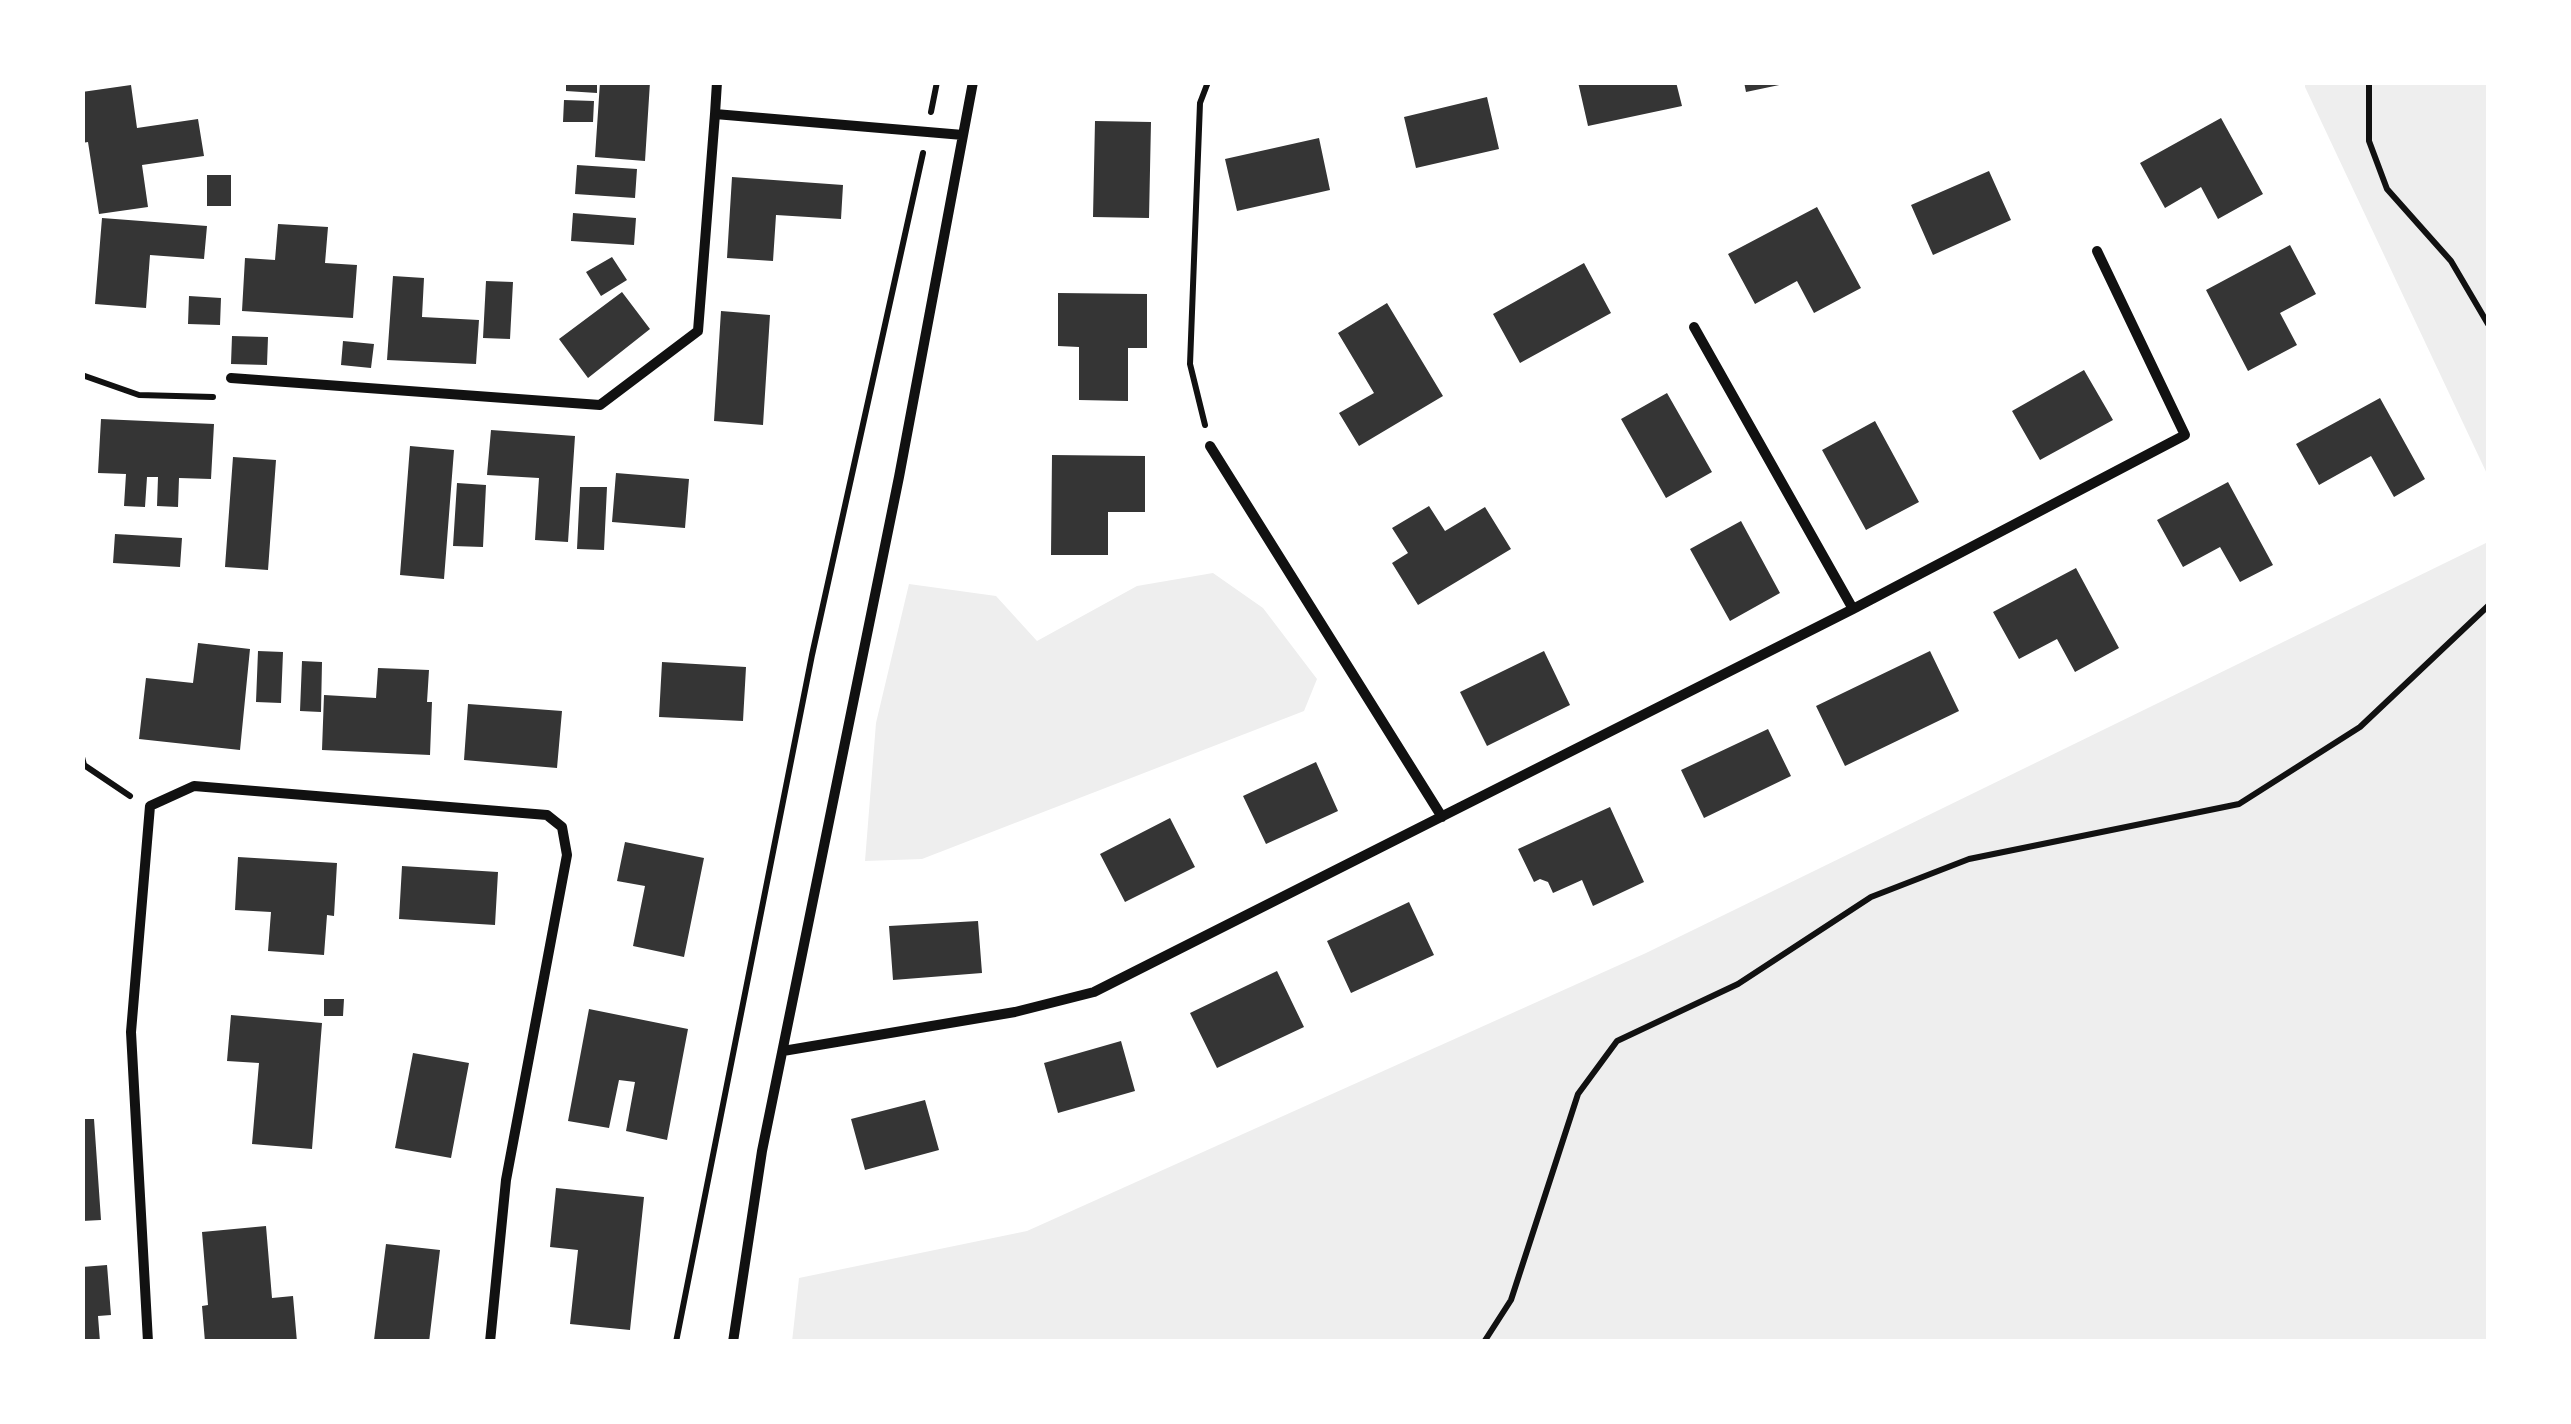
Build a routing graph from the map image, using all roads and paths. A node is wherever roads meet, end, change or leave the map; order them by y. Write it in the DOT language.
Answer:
graph roads {
  1 [pos="716,82"];
  2 [pos="937,82"];
  3 [pos="972,82"];
  4 [pos="1208,82"];
  5 [pos="2368,82"];
  6 [pos="714,114"];
  7 [pos="927,131"];
  8 [pos="963,135"];
  9 [pos="2096,251"];
  10 [pos="2488,324"];
  11 [pos="1694,327"];
  12 [pos="82,376"];
  13 [pos="231,378"];
  14 [pos="1210,446"];
  15 [pos="2488,606"];
  16 [pos="1853,609"];
  17 [pos="82,757"];
  18 [pos="150,806"];
  19 [pos="1442,818"];
  20 [pos="783,1051"];
  21 [pos="148,1342"];
  22 [pos="490,1342"];
  23 [pos="676,1342"];
  24 [pos="734,1342"];
  25 [pos="1484,1342"];
  1 -- 6 [label="street"];
  2 -- 7 [label="path"];
  3 -- 8 [label="street"];
  4 -- 14 [label="path"];
  5 -- 10 [label="path"];
  6 -- 7 [label="street"];
  6 -- 13 [label="street"];
  7 -- 8 [label="street"];
  7 -- 23 [label="path"];
  8 -- 20 [label="street"];
  9 -- 16 [label="street"];
  11 -- 16 [label="street"];
  12 -- 13 [label="path"];
  14 -- 19 [label="street"];
  15 -- 25 [label="path"];
  16 -- 19 [label="street"];
  17 -- 18 [label="path"];
  18 -- 21 [label="street"];
  18 -- 22 [label="street"];
  19 -- 20 [label="street"];
  20 -- 24 [label="street"];
}
